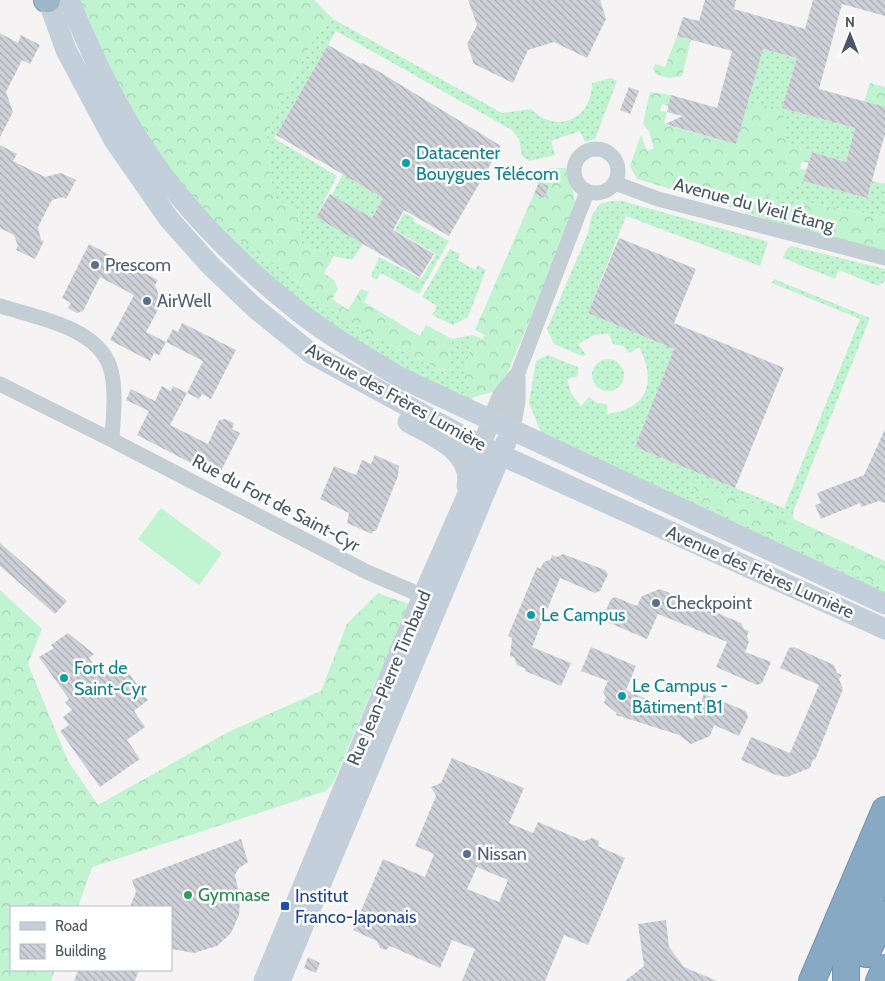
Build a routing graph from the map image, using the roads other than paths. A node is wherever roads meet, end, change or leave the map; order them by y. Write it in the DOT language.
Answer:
graph roads {
  1 [pos="48,0"];
  2 [pos="69,0"];
  3 [pos="615,183"];
  4 [pos="587,192"];
  5 [pos="885,258"];
  6 [pos="0,306"];
  7 [pos="312,354"];
  8 [pos="516,378"];
  9 [pos="0,384"];
  10 [pos="486,433"];
  11 [pos="112,440"];
  12 [pos="506,441"];
  13 [pos="464,502"];
  14 [pos="423,596"];
  15 [pos="885,604"];
  16 [pos="885,629"];
  17 [pos="885,810"];
  18 [pos="885,857"];
  19 [pos="885,914"];
  20 [pos="885,968"];
  21 [pos="264,981"];
  22 [pos="280,981"];
  23 [pos="812,981"];
  24 [pos="846,981"];
  25 [pos="854,981"];
  26 [pos="879,981"];
  1 -- 7 [label="main road, Avenue des Frères Lumière"];
  2 -- 10 [label="main road, Avenue des Frères Lumière"];
  3 -- 4 [label="street"];
  3 -- 4 [label="street"];
  3 -- 5 [label="street, Avenue du Vieil Étang"];
  4 -- 8 [label="street, Rue Jean-Pierre Timbaud"];
  6 -- 11 [label="street"];
  7 -- 10 [label="main road, Avenue des Frères Lumière"];
  7 -- 13 [label="main road"];
  8 -- 10 [label="street, Rue Jean-Pierre Timbaud"];
  8 -- 12 [label="street, Rue Jean-Pierre Timbaud"];
  9 -- 11 [label="street, Rue du Fort de Saint-Cyr"];
  10 -- 12 [label="main road, Avenue des Frères Lumière"];
  10 -- 12 [label="main road, Avenue des Frères Lumière"];
  10 -- 13 [label="main road, Rue Jean-Pierre Timbaud"];
  11 -- 14 [label="street, Rue du Fort de Saint-Cyr"];
  12 -- 15 [label="main road, Avenue des Frères Lumière"];
  12 -- 16 [label="main road, Avenue des Frères Lumière"];
  12 -- 22 [label="main road, Rue Jean-Pierre Timbaud"];
  13 -- 14 [label="main road, Rue Jean-Pierre Timbaud"];
  14 -- 21 [label="main road, Rue Jean-Pierre Timbaud"];
  17 -- 23 [label="highway"];
  18 -- 24 [label="highway"];
  19 -- 25 [label="highway"];
  20 -- 26 [label="highway"];
}
